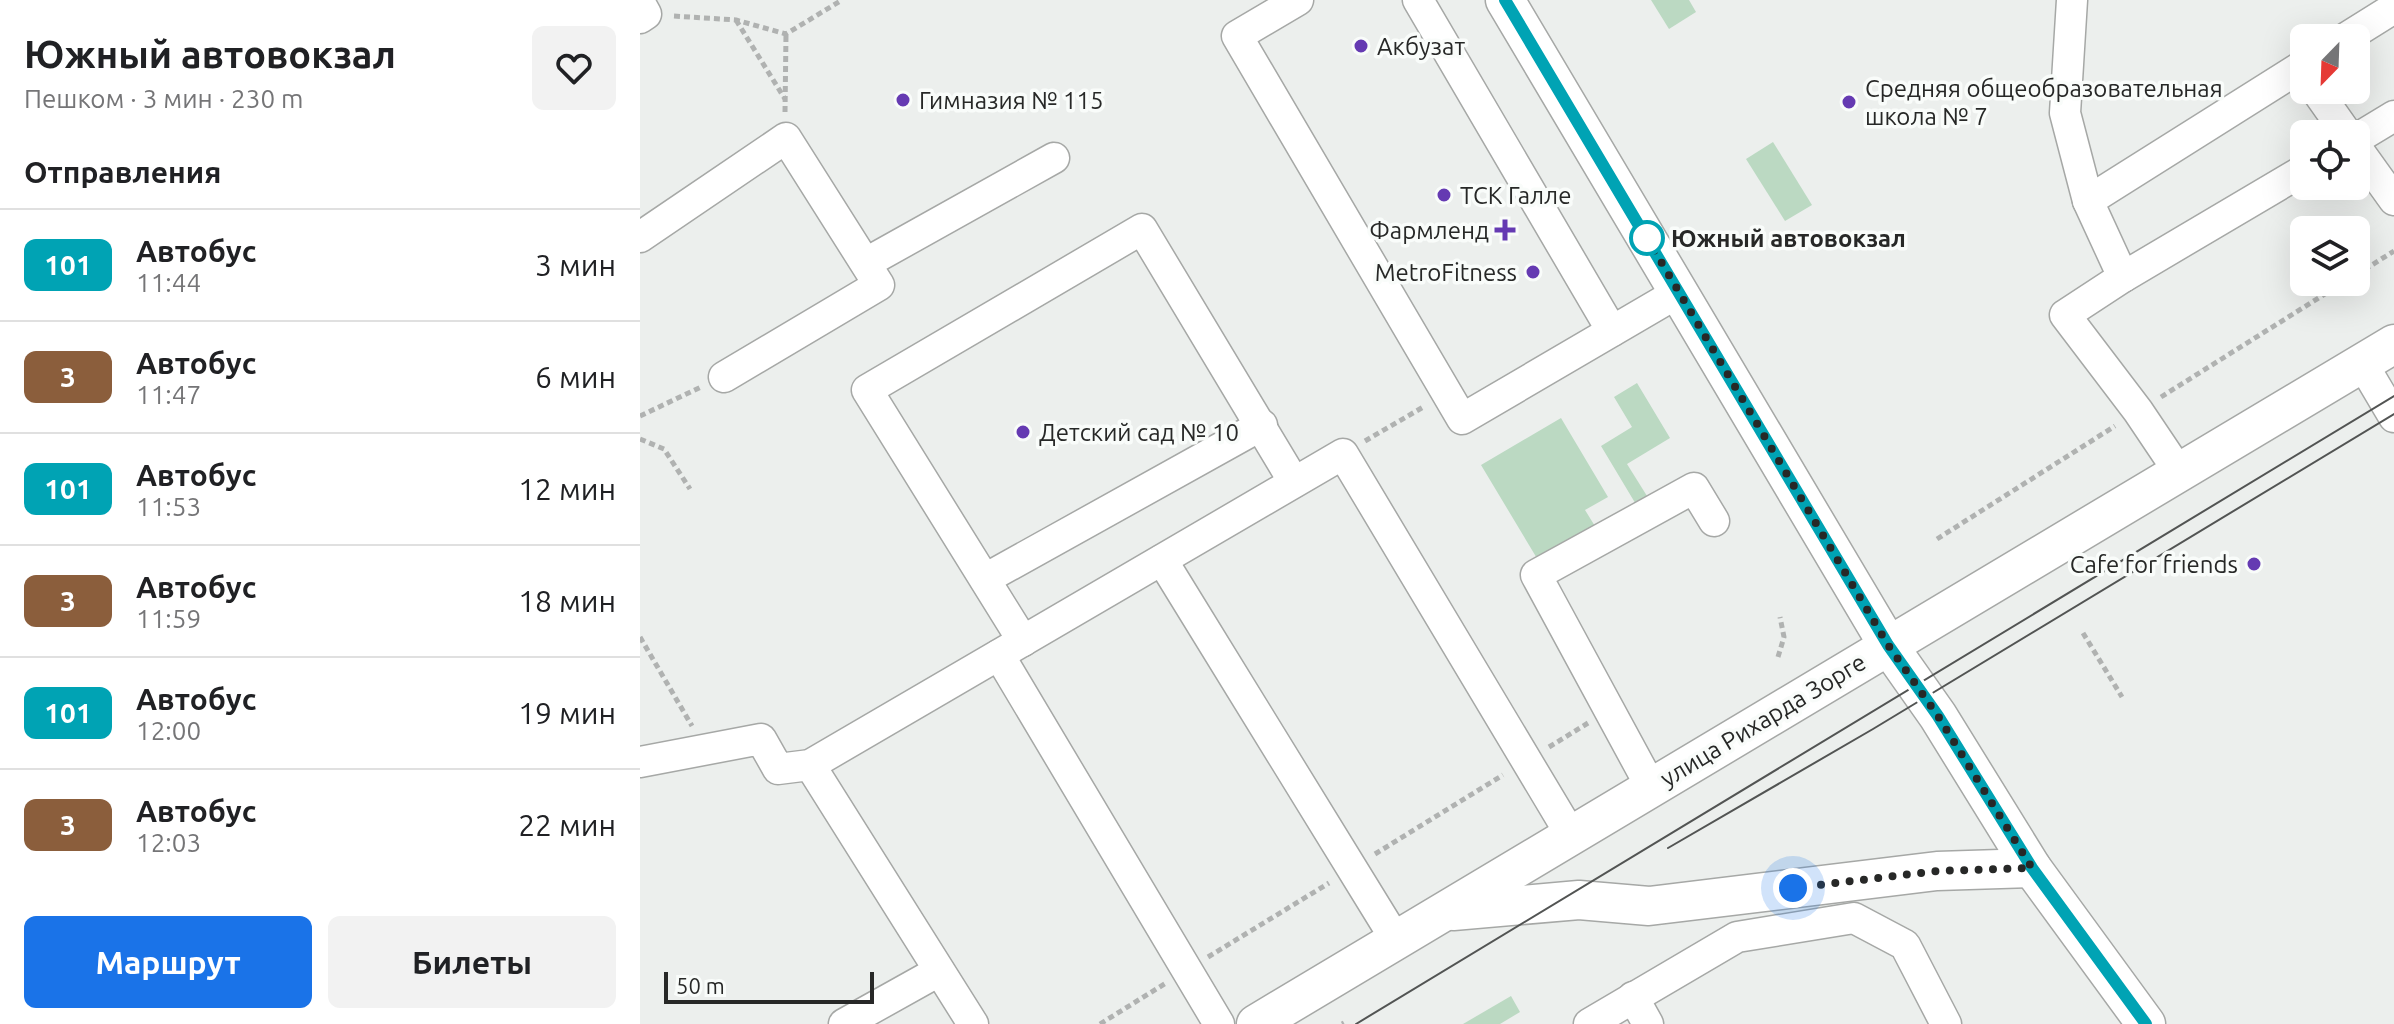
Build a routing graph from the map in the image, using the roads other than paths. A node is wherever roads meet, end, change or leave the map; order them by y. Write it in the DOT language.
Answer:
graph roads {
  1 [pos="1298,0"];
  2 [pos="1418,0"];
  3 [pos="1505,0"];
  4 [pos="2072,0"];
  5 [pos="2394,8"];
  6 [pos="2368,24"];
  7 [pos="2290,83"];
  8 [pos="2394,116"];
  9 [pos="2370,131"];
  10 [pos="1054,158"];
  11 [pos="2370,167"];
  12 [pos="2290,178"];
  13 [pos="2394,200"];
  14 [pos="2088,201"];
  15 [pos="640,237"];
  16 [pos="866,263"];
  17 [pos="2123,277"];
  18 [pos="1679,292"];
  19 [pos="1612,331"];
  20 [pos="2378,354"];
  21 [pos="724,377"];
  22 [pos="2394,417"];
  23 [pos="1262,425"];
  24 [pos="2179,472"];
  25 [pos="1294,482"];
  26 [pos="1714,521"];
  27 [pos="1162,560"];
  28 [pos="985,579"];
  29 [pos="1888,645"];
  30 [pos="1011,648"];
  31 [pos="640,762"];
  32 [pos="810,765"];
  33 [pos="1651,787"];
  34 [pos="1571,835"];
  35 [pos="2032,868"];
  36 [pos="1443,912"];
  37 [pos="1396,940"];
  38 [pos="939,971"];
  39 [pos="1633,997"];
  40 [pos="2136,1021"];
  41 [pos="844,1024"];
  42 [pos="973,1024"];
  43 [pos="1219,1024"];
  44 [pos="1256,1024"];
  45 [pos="1589,1024"];
  46 [pos="1648,1024"];
  47 [pos="1946,1024"];
  1 -- 19 [label="street"];
  2 -- 19 [label="street"];
  3 -- 18 [label="main road"];
  4 -- 14 [label="street"];
  5 -- 6 [label="street"];
  7 -- 14 [label="street"];
  8 -- 9 [label="street"];
  10 -- 16 [label="street"];
  11 -- 13 [label="street"];
  12 -- 17 [label="street"];
  14 -- 17 [label="street"];
  15 -- 16 [label="street"];
  16 -- 21 [label="street"];
  17 -- 24 [label="street"];
  18 -- 19 [label="street"];
  18 -- 29 [label="main road"];
  20 -- 22 [label="street"];
  20 -- 24 [label="main road, улица Рихарда Зорге"];
  23 -- 25 [label="street"];
  23 -- 28 [label="street"];
  23 -- 28 [label="street"];
  24 -- 29 [label="main road, улица Рихарда Зорге"];
  25 -- 27 [label="street"];
  25 -- 34 [label="street"];
  26 -- 33 [label="street"];
  27 -- 30 [label="street"];
  27 -- 37 [label="street"];
  28 -- 30 [label="street"];
  29 -- 33 [label="main road, улица Рихарда Зорге"];
  29 -- 35 [label="main road"];
  30 -- 32 [label="street"];
  30 -- 43 [label="street"];
  31 -- 32 [label="street"];
  32 -- 38 [label="street"];
  33 -- 34 [label="main road, улица Рихарда Зорге"];
  34 -- 36 [label="main road, улица Рихарда Зорге"];
  35 -- 36 [label="main road"];
  35 -- 40 [label="main road"];
  36 -- 37 [label="main road, улица Рихарда Зорге"];
  37 -- 44 [label="main road, улица Рихарда Зорге"];
  38 -- 41 [label="street"];
  38 -- 42 [label="street"];
  39 -- 45 [label="street"];
  39 -- 46 [label="street"];
  39 -- 47 [label="street"];
}
